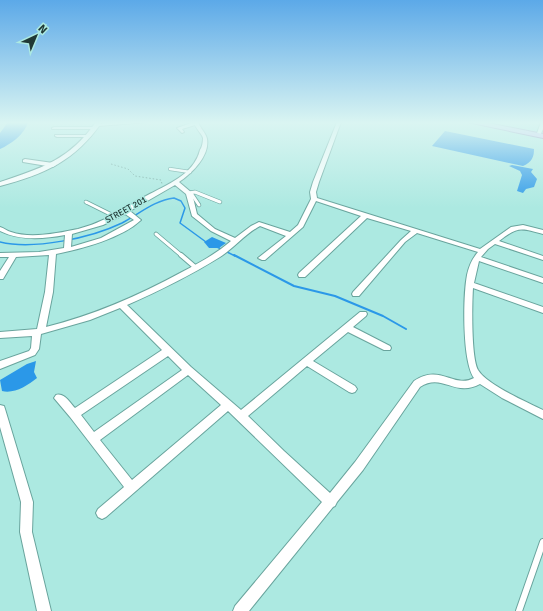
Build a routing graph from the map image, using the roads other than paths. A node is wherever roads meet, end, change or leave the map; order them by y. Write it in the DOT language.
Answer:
graph roads {
  1 [pos="75,151"];
  2 [pos="202,151"];
  3 [pos="328,151"];
  4 [pos="25,161"];
  5 [pos="53,165"];
  6 [pos="170,169"];
  7 [pos="190,172"];
  8 [pos="0,184"];
  9 [pos="175,184"];
  10 [pos="190,193"];
  11 [pos="314,199"];
  12 [pos="86,202"];
  13 [pos="220,202"];
  14 [pos="199,205"];
  15 [pos="125,211"];
  16 [pos="366,215"];
  17 [pos="116,217"];
  18 [pos="0,229"];
  19 [pos="416,231"];
  20 [pos="69,232"];
  21 [pos="543,232"];
  22 [pos="156,234"];
  23 [pos="291,235"];
  24 [pos="236,241"];
  25 [pos="494,241"];
  26 [pos="67,248"];
  27 [pos="53,251"];
  28 [pos="0,255"];
  29 [pos="14,255"];
  30 [pos="479,255"];
  31 [pos="262,258"];
  32 [pos="543,258"];
  33 [pos="196,267"];
  34 [pos="302,274"];
  35 [pos="0,277"];
  36 [pos="543,281"];
  37 [pos="470,284"];
  38 [pos="356,294"];
  39 [pos="121,304"];
  40 [pos="543,310"];
  41 [pos="363,314"];
  42 [pos="348,328"];
  43 [pos="39,332"];
  44 [pos="0,335"];
  45 [pos="387,348"];
  46 [pos="168,351"];
  47 [pos="307,362"];
  48 [pos="0,365"];
  49 [pos="188,370"];
  50 [pos="481,380"];
  51 [pos="352,390"];
  52 [pos="59,398"];
  53 [pos="228,405"];
  54 [pos="0,409"];
  55 [pos="74,414"];
  56 [pos="543,415"];
  57 [pos="241,416"];
  58 [pos="93,439"];
  59 [pos="132,488"];
  60 [pos="331,502"];
  61 [pos="102,513"];
  62 [pos="543,542"];
  63 [pos="44,611"];
  64 [pos="240,611"];
  65 [pos="519,611"];
  1 -- 5 [label="street"];
  2 -- 7 [label="street, STREET 201"];
  3 -- 11 [label="street"];
  4 -- 5 [label="street"];
  5 -- 8 [label="street"];
  6 -- 7 [label="lane"];
  7 -- 9 [label="street, STREET 201"];
  9 -- 10 [label="street"];
  9 -- 15 [label="street, STREET 201"];
  10 -- 13 [label="lane"];
  10 -- 14 [label="lane"];
  10 -- 24 [label="street"];
  11 -- 16 [label="street"];
  11 -- 23 [label="street"];
  12 -- 17 [label="lane"];
  15 -- 17 [label="street, STREET 201"];
  15 -- 26 [label="street"];
  16 -- 19 [label="street"];
  16 -- 34 [label="street"];
  17 -- 20 [label="street, STREET 201"];
  18 -- 20 [label="street, STREET 201"];
  19 -- 30 [label="street"];
  19 -- 38 [label="street"];
  20 -- 26 [label="street"];
  21 -- 25 [label="street"];
  22 -- 33 [label="lane"];
  23 -- 24 [label="street"];
  23 -- 31 [label="street"];
  24 -- 33 [label="street"];
  25 -- 30 [label="street"];
  25 -- 32 [label="street"];
  26 -- 27 [label="street"];
  27 -- 29 [label="street"];
  27 -- 43 [label="street"];
  28 -- 29 [label="street"];
  29 -- 35 [label="street"];
  30 -- 36 [label="street"];
  30 -- 37 [label="street"];
  33 -- 39 [label="street"];
  37 -- 40 [label="street"];
  37 -- 50 [label="street"];
  39 -- 43 [label="street"];
  39 -- 46 [label="street"];
  41 -- 42 [label="street"];
  42 -- 45 [label="street"];
  42 -- 47 [label="street"];
  43 -- 44 [label="street"];
  43 -- 48 [label="street"];
  46 -- 49 [label="street"];
  46 -- 55 [label="street"];
  47 -- 51 [label="street"];
  47 -- 57 [label="street"];
  49 -- 53 [label="street"];
  49 -- 58 [label="street"];
  50 -- 56 [label="street"];
  50 -- 60 [label="street"];
  52 -- 55 [label="street"];
  53 -- 57 [label="street"];
  53 -- 59 [label="street"];
  54 -- 63 [label="street"];
  55 -- 58 [label="street"];
  57 -- 60 [label="street"];
  58 -- 59 [label="street"];
  59 -- 61 [label="street"];
  60 -- 64 [label="street"];
  62 -- 65 [label="lane"];
}
